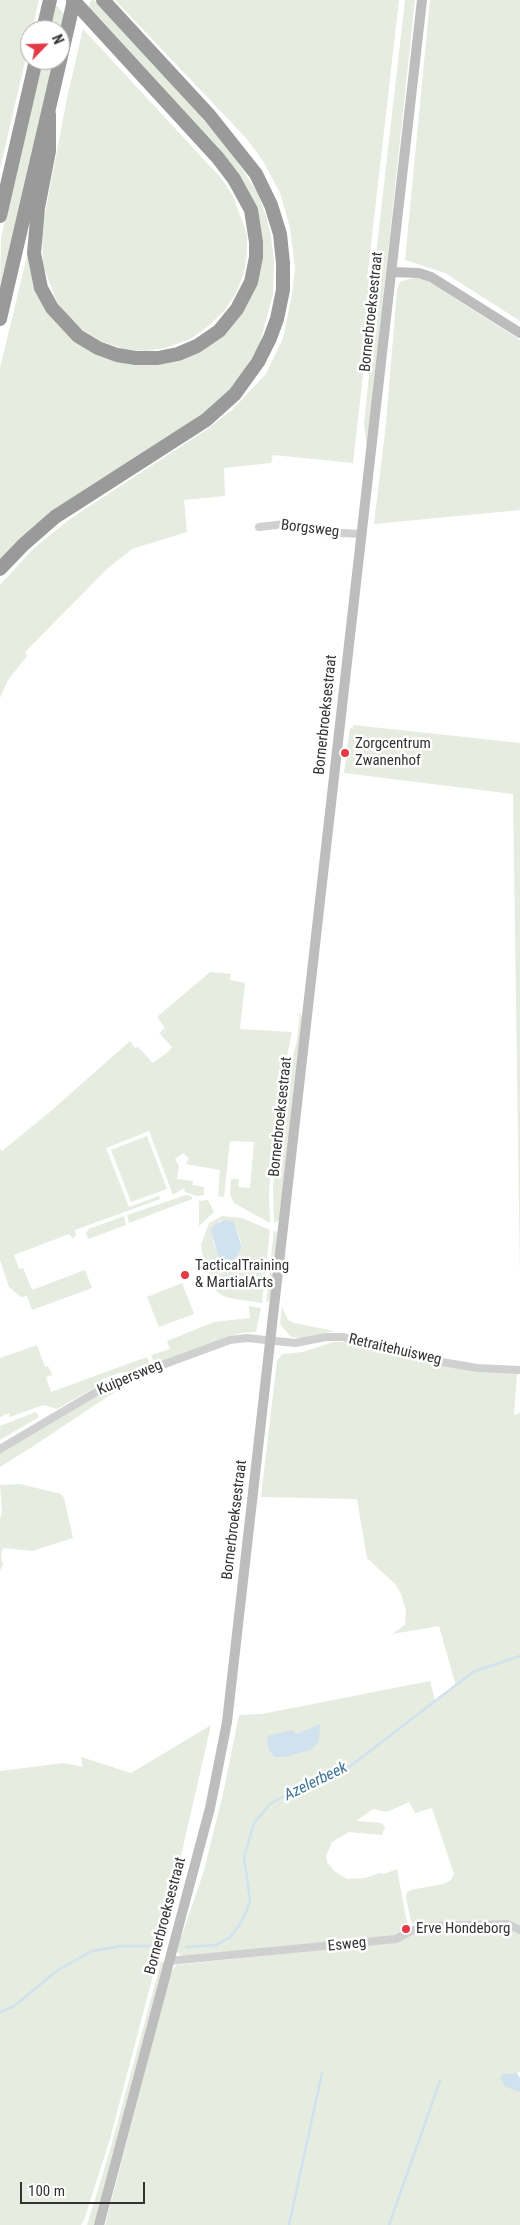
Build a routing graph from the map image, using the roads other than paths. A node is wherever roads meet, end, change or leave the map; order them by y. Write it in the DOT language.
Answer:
graph roads {
  1 [pos="50,0"];
  2 [pos="73,0"];
  3 [pos="103,0"];
  4 [pos="422,0"];
  5 [pos="45,20"];
  6 [pos="34,70"];
  7 [pos="48,114"];
  8 [pos="0,216"];
  9 [pos="392,272"];
  10 [pos="0,320"];
  11 [pos="520,332"];
  12 [pos="259,527"];
  13 [pos="362,534"];
  14 [pos="0,569"];
  15 [pos="271,1340"];
  16 [pos="520,1370"];
  17 [pos="0,1449"];
  18 [pos="520,1930"];
  19 [pos="169,1961"];
  20 [pos="99,2225"];
  1 -- 5 [label="highway"];
  2 -- 7 [label="highway, bridge"];
  2 -- 7 [label="highway"];
  3 -- 14 [label="highway"];
  4 -- 9 [label="main road, Bornerbroeksestraat"];
  6 -- 8 [label="highway"];
  7 -- 10 [label="highway"];
  9 -- 11 [label="main road"];
  9 -- 13 [label="main road, Bornerbroeksestraat"];
  12 -- 13 [label="street, Borgsweg"];
  13 -- 15 [label="main road, Bornerbroeksestraat"];
  15 -- 16 [label="street, Retraitehuisweg"];
  15 -- 17 [label="street, Kuipersweg"];
  15 -- 19 [label="main road, Bornerbroeksestraat"];
  18 -- 19 [label="street, Esweg"];
  19 -- 20 [label="main road, Bornerbroeksestraat"];
}
